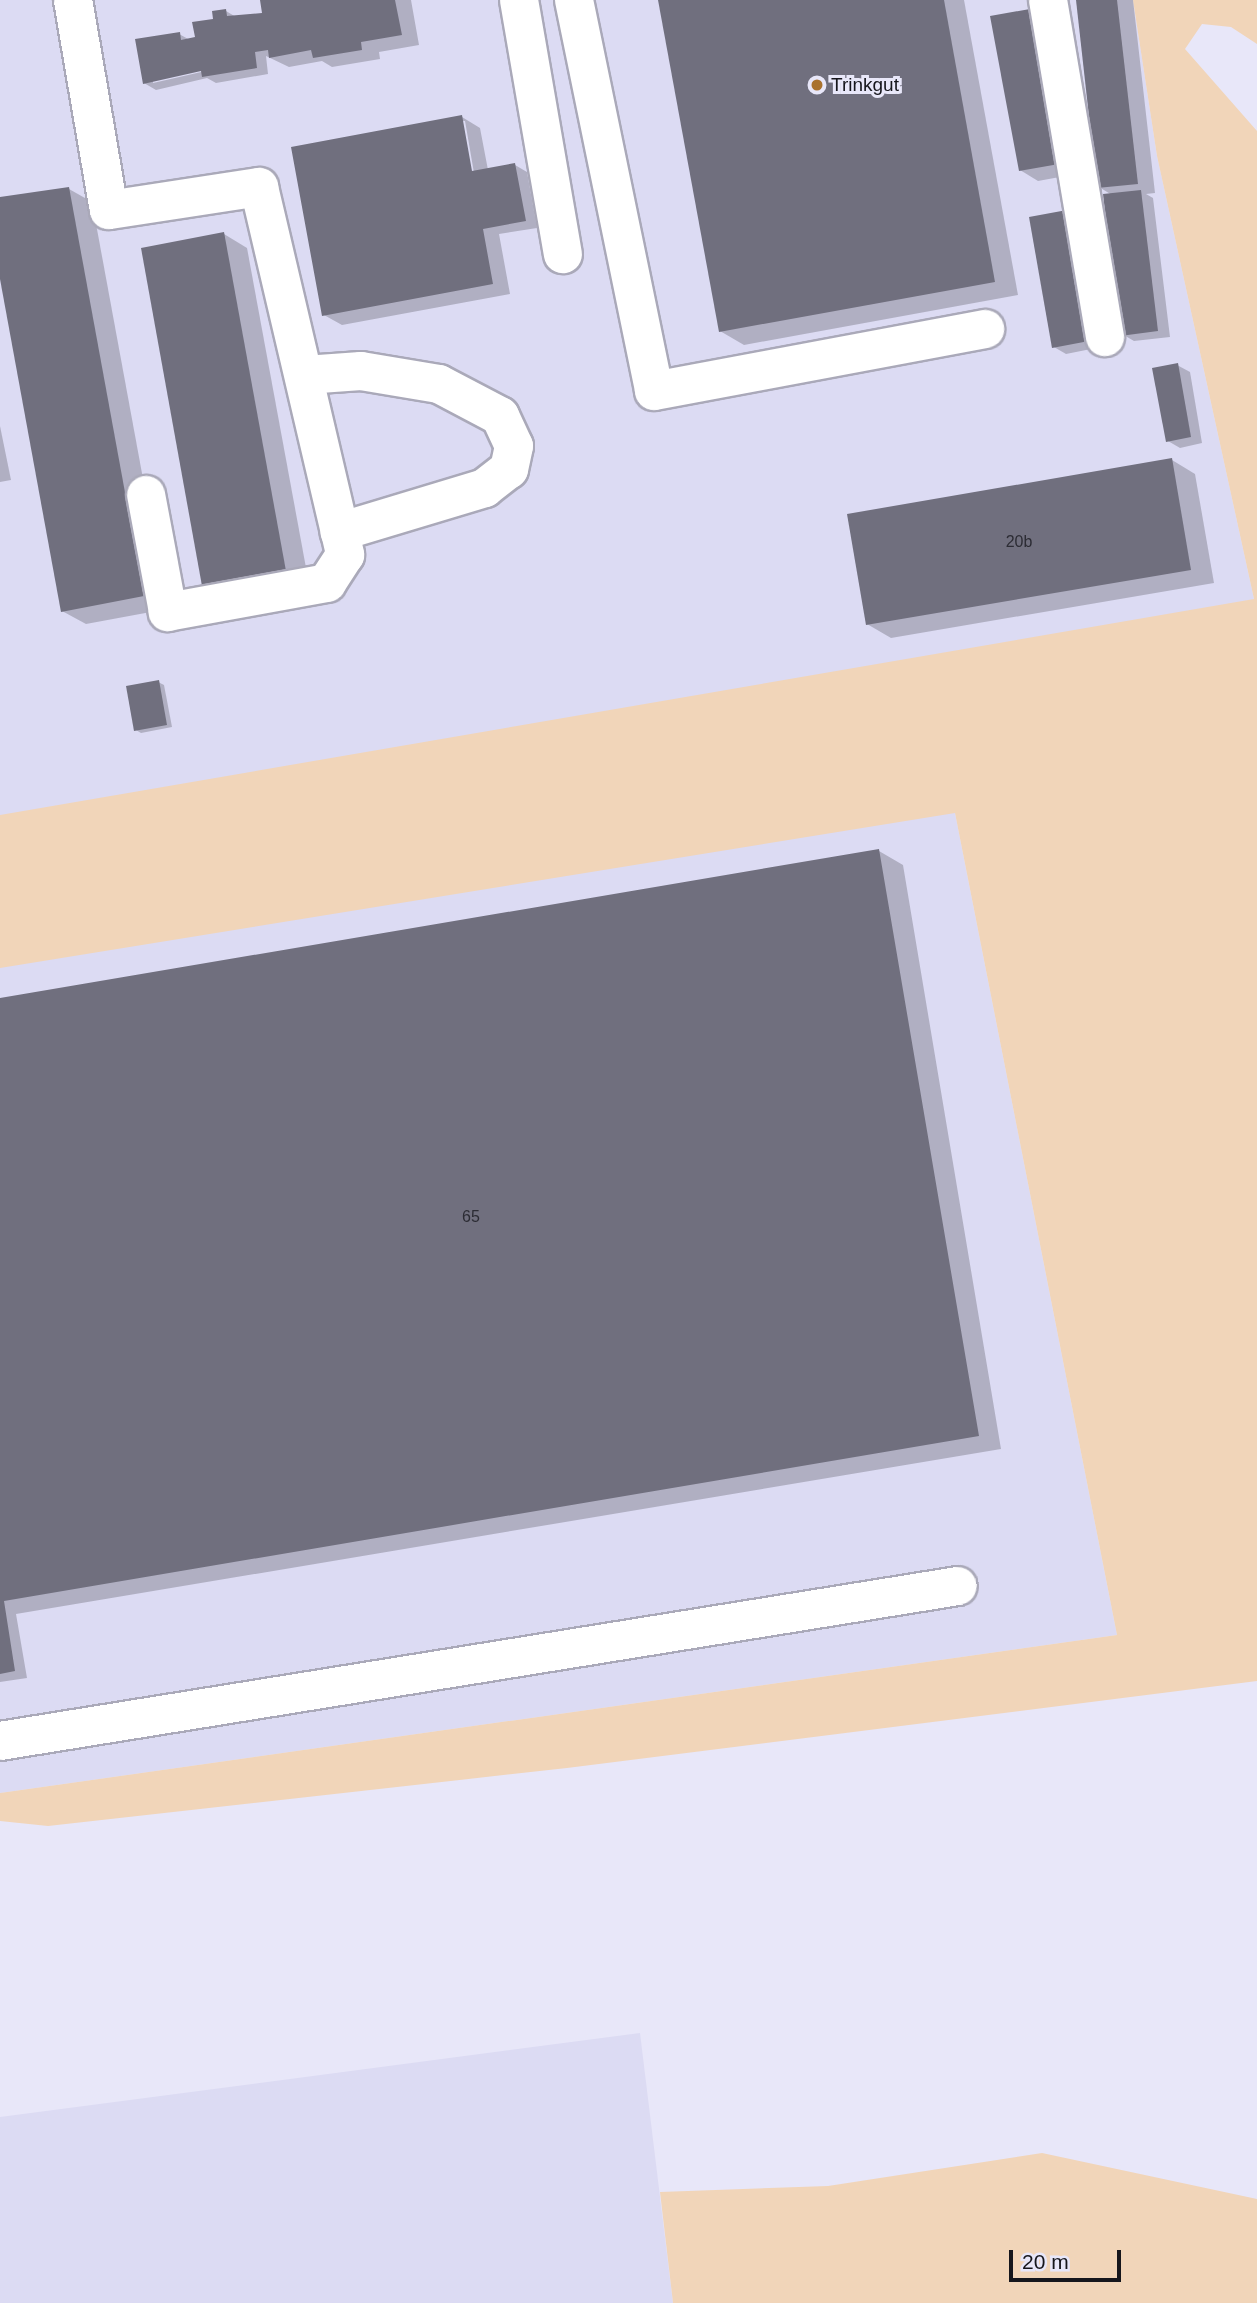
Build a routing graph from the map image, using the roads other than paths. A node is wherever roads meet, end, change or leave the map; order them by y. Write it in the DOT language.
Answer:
graph roads {
  1 [pos="73,0"];
  2 [pos="519,0"];
  3 [pos="574,0"];
  4 [pos="1048,0"];
  5 [pos="563,254"];
  6 [pos="985,329"];
  7 [pos="1105,337"];
  8 [pos="305,375"];
  9 [pos="146,495"];
  10 [pos="339,532"];
  11 [pos="957,1586"];
  12 [pos="0,1741"];
  1 -- 8 [label="lane"];
  2 -- 5 [label="lane"];
  3 -- 6 [label="lane"];
  4 -- 7 [label="lane"];
  8 -- 10 [label="lane"];
  8 -- 10 [label="lane"];
  9 -- 10 [label="lane"];
  11 -- 12 [label="lane"];
}
